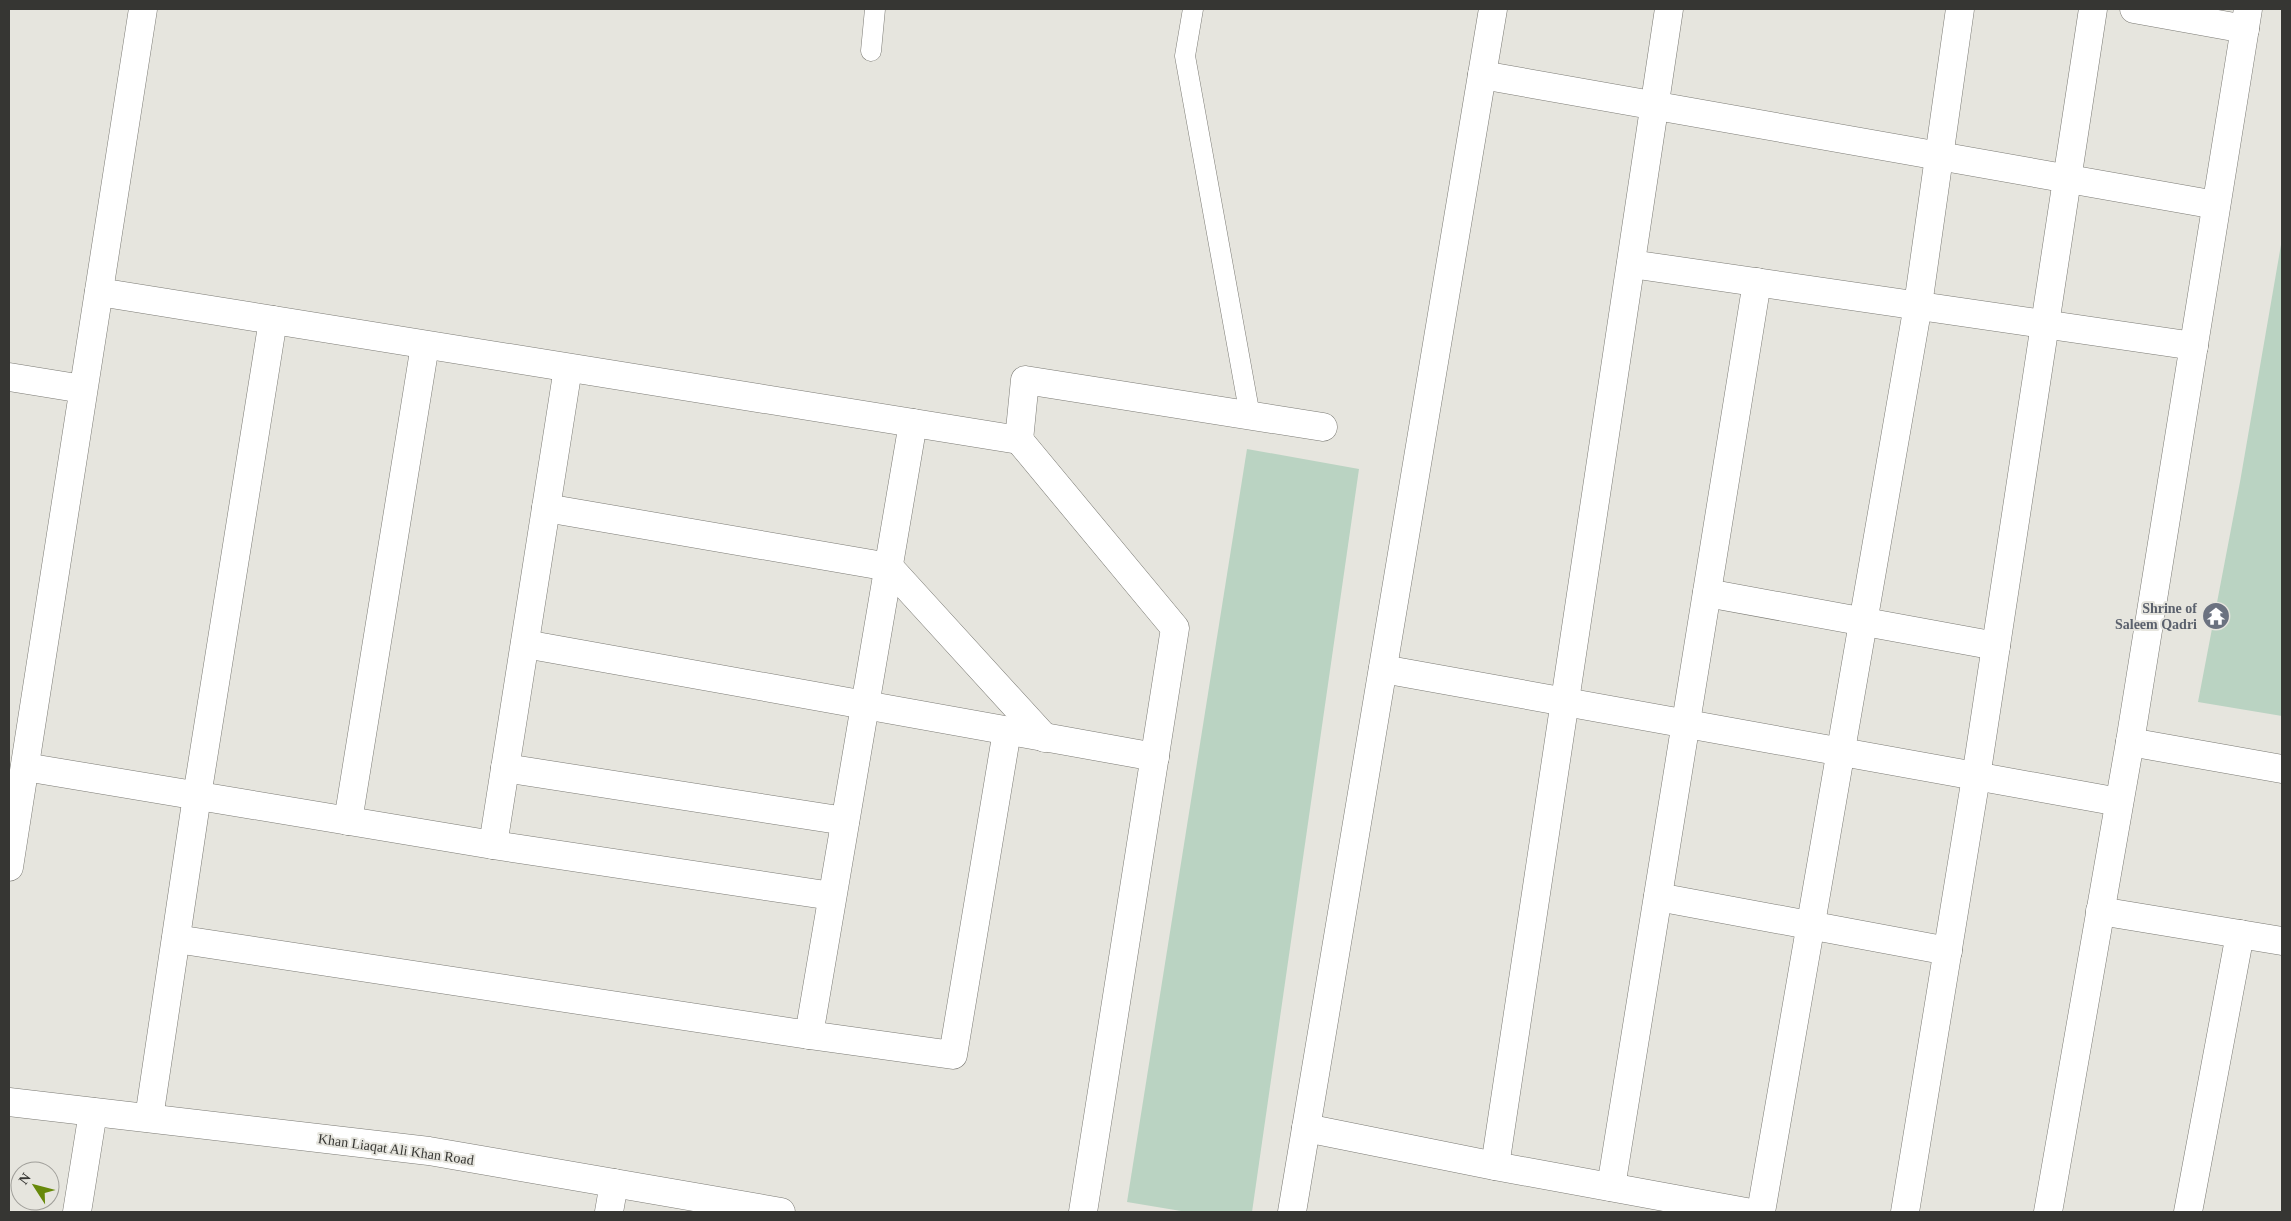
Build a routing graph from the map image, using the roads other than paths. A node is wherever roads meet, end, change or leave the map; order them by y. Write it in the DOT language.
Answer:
graph roads {
  1 [pos="142,9"];
  2 [pos="875,9"];
  3 [pos="1193,9"];
  4 [pos="1493,9"];
  5 [pos="1669,9"];
  6 [pos="1960,9"];
  7 [pos="2093,9"];
  8 [pos="2134,9"];
  9 [pos="2247,19"];
  10 [pos="871,51"];
  11 [pos="1482,75"];
  12 [pos="1654,106"];
  13 [pos="1939,156"];
  14 [pos="2067,179"];
  15 [pos="2216,205"];
  16 [pos="1631,264"];
  17 [pos="1757,282"];
  18 [pos="99,292"];
  19 [pos="1918,306"];
  20 [pos="273,320"];
  21 [pos="2045,324"];
  22 [pos="425,345"];
  23 [pos="2194,346"];
  24 [pos="568,368"];
  25 [pos="9,377"];
  26 [pos="83,389"];
  27 [pos="1250,416"];
  28 [pos="913,423"];
  29 [pos="1323,427"];
  30 [pos="1019,440"];
  31 [pos="546,508"];
  32 [pos="889,567"];
  33 [pos="1707,593"];
  34 [pos="1863,622"];
  35 [pos="525,644"];
  36 [pos="1996,646"];
  37 [pos="1383,669"];
  38 [pos="1565,701"];
  39 [pos="865,706"];
  40 [pos="1686,724"];
  41 [pos="1007,730"];
  42 [pos="1045,738"];
  43 [pos="2130,742"];
  44 [pos="1841,752"];
  45 [pos="1155,757"];
  46 [pos="24,767"];
  47 [pos="505,768"];
  48 [pos="2282,769"];
  49 [pos="1976,777"];
  50 [pos="197,796"];
  51 [pos="2119,802"];
  52 [pos="348,821"];
  53 [pos="845,821"];
  54 [pos="493,845"];
  55 [pos="9,867"];
  56 [pos="832,896"];
  57 [pos="1658,897"];
  58 [pos="2100,911"];
  59 [pos="1810,925"];
  60 [pos="2240,934"];
  61 [pos="176,939"];
  62 [pos="2282,942"];
  63 [pos="1948,951"];
  64 [pos="809,1035"];
  65 [pos="9,1102"];
  66 [pos="93,1112"];
  67 [pos="149,1118"];
  68 [pos="1306,1128"];
  69 [pos="1495,1166"];
  70 [pos="614,1183"];
  71 [pos="1611,1187"];
  72 [pos="78,1212"];
  73 [pos="609,1212"];
  74 [pos="781,1212"];
  75 [pos="1083,1212"];
  76 [pos="1292,1212"];
  77 [pos="1746,1212"];
  78 [pos="1761,1212"];
  79 [pos="1905,1212"];
  80 [pos="2048,1212"];
  81 [pos="2188,1212"];
  1 -- 18 [label="street"];
  2 -- 10 [label="lane"];
  3 -- 27 [label="lane"];
  4 -- 11 [label="street"];
  5 -- 12 [label="street"];
  6 -- 13 [label="street"];
  7 -- 14 [label="street"];
  8 -- 9 [label="street"];
  9 -- 15 [label="street"];
  11 -- 12 [label="street"];
  11 -- 37 [label="street"];
  12 -- 13 [label="street"];
  12 -- 16 [label="street"];
  13 -- 14 [label="street"];
  13 -- 19 [label="street"];
  14 -- 15 [label="street"];
  14 -- 21 [label="street"];
  15 -- 23 [label="street"];
  16 -- 17 [label="street"];
  16 -- 38 [label="street"];
  17 -- 19 [label="street"];
  17 -- 33 [label="street"];
  18 -- 20 [label="street"];
  18 -- 26 [label="street"];
  19 -- 21 [label="street"];
  19 -- 34 [label="street"];
  20 -- 22 [label="street"];
  20 -- 50 [label="street"];
  21 -- 23 [label="street"];
  21 -- 36 [label="street"];
  22 -- 24 [label="street"];
  22 -- 52 [label="street"];
  23 -- 43 [label="street"];
  24 -- 28 [label="street"];
  24 -- 31 [label="street"];
  25 -- 26 [label="street"];
  26 -- 46 [label="street"];
  27 -- 29 [label="street"];
  27 -- 30 [label="street"];
  28 -- 30 [label="street"];
  28 -- 32 [label="street"];
  30 -- 45 [label="street"];
  31 -- 32 [label="street"];
  31 -- 35 [label="street"];
  32 -- 39 [label="street"];
  32 -- 42 [label="street"];
  33 -- 34 [label="street"];
  33 -- 40 [label="street"];
  34 -- 36 [label="street"];
  34 -- 44 [label="street"];
  35 -- 39 [label="street"];
  35 -- 47 [label="street"];
  36 -- 49 [label="street"];
  37 -- 38 [label="street"];
  37 -- 68 [label="street"];
  38 -- 40 [label="street"];
  38 -- 69 [label="street"];
  39 -- 41 [label="street"];
  39 -- 53 [label="street"];
  40 -- 44 [label="street"];
  40 -- 57 [label="street"];
  41 -- 42 [label="street"];
  41 -- 64 [label="street"];
  42 -- 45 [label="street"];
  43 -- 48 [label="street"];
  43 -- 51 [label="street"];
  44 -- 49 [label="street"];
  44 -- 59 [label="street"];
  45 -- 75 [label="street"];
  46 -- 50 [label="street"];
  46 -- 55 [label="street"];
  47 -- 53 [label="street"];
  47 -- 54 [label="street"];
  49 -- 51 [label="street"];
  49 -- 63 [label="street"];
  50 -- 52 [label="street"];
  50 -- 61 [label="street"];
  51 -- 58 [label="street"];
  52 -- 54 [label="street"];
  53 -- 56 [label="street"];
  54 -- 56 [label="street"];
  56 -- 64 [label="street"];
  57 -- 59 [label="street"];
  57 -- 71 [label="street"];
  58 -- 60 [label="street"];
  58 -- 80 [label="street"];
  59 -- 63 [label="street"];
  59 -- 78 [label="street"];
  60 -- 62 [label="street"];
  60 -- 81 [label="street"];
  61 -- 64 [label="street"];
  61 -- 67 [label="street"];
  63 -- 79 [label="street"];
  65 -- 66 [label="street, Khan Liaqat Ali Khan Road"];
  66 -- 67 [label="street, Khan Liaqat Ali Khan Road"];
  66 -- 72 [label="street"];
  67 -- 70 [label="street, Khan Liaqat Ali Khan Road"];
  68 -- 69 [label="street"];
  68 -- 76 [label="street"];
  69 -- 71 [label="street"];
  70 -- 73 [label="street"];
  70 -- 74 [label="street, Khan Liaqat Ali Khan Road"];
  71 -- 77 [label="street"];
}
